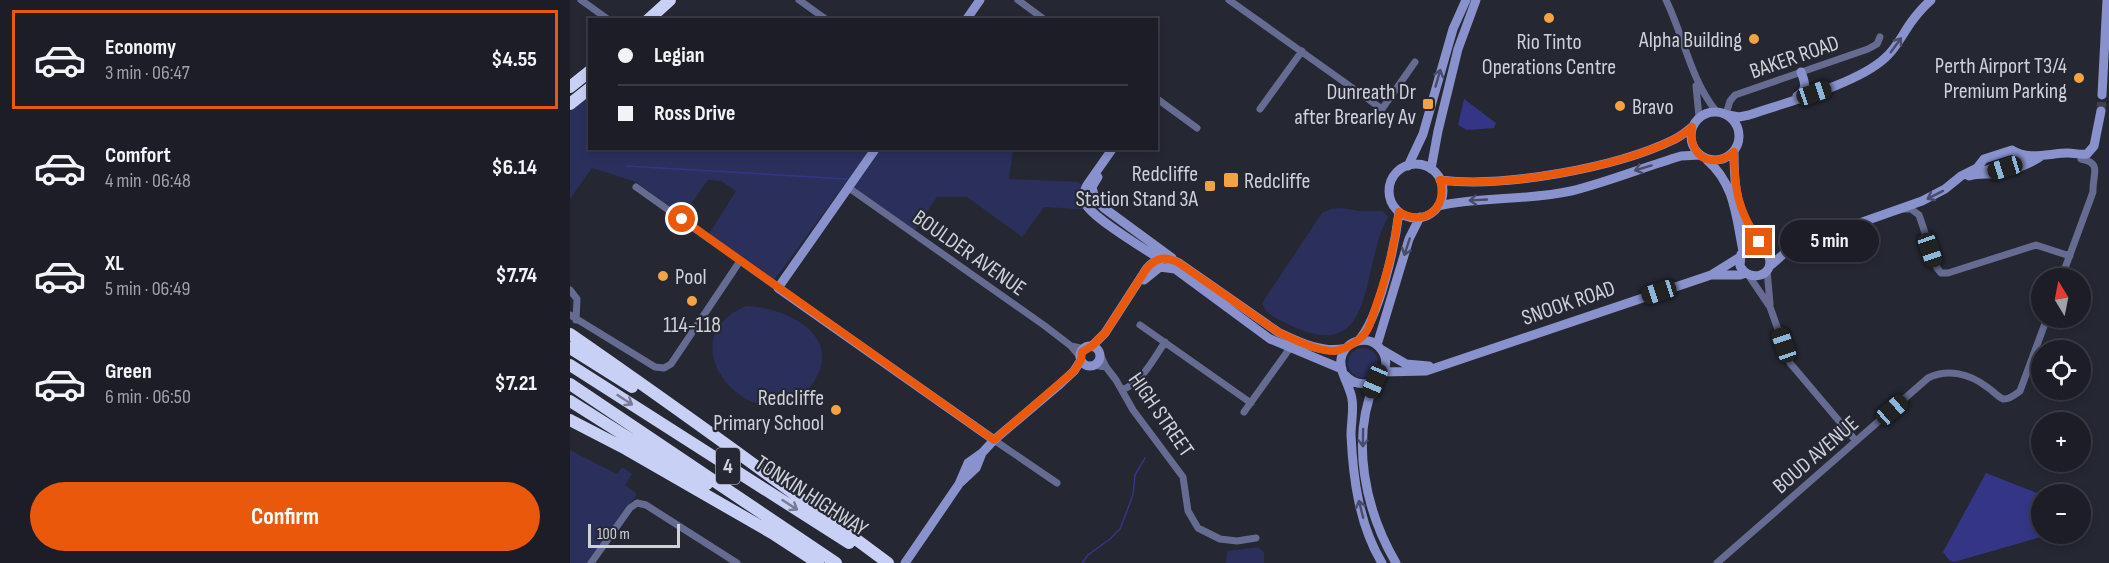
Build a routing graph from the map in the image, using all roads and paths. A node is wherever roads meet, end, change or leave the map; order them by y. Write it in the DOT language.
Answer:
graph roads {
  1 [pos="581,0"];
  2 [pos="671,0"];
  3 [pos="799,0"];
  4 [pos="980,0"];
  5 [pos="1018,0"];
  6 [pos="1229,0"];
  7 [pos="1466,0"];
  8 [pos="1476,0"];
  9 [pos="1666,0"];
  10 [pos="1931,0"];
  11 [pos="2107,0"];
  12 [pos="606,18"];
  13 [pos="650,18"];
  14 [pos="657,18"];
  15 [pos="824,18"];
  16 [pos="967,18"];
  17 [pos="1042,18"];
  18 [pos="1880,37"];
  19 [pos="1302,51"];
  20 [pos="1415,62"];
  21 [pos="1801,72"];
  22 [pos="588,73"];
  23 [pos="1696,80"];
  24 [pos="570,87"];
  25 [pos="588,90"];
  26 [pos="2103,95"];
  27 [pos="1158,99"];
  28 [pos="570,104"];
  29 [pos="1776,106"];
  30 [pos="1260,109"];
  31 [pos="1716,111"];
  32 [pos="2101,111"];
  33 [pos="1727,115"];
  34 [pos="1699,117"];
  35 [pos="1692,127"];
  36 [pos="1197,128"];
  37 [pos="871,150"];
  38 [pos="1112,150"];
  39 [pos="1118,150"];
  40 [pos="1734,152"];
  41 [pos="1703,157"];
  42 [pos="2036,159"];
  43 [pos="2081,159"];
  44 [pos="1408,165"];
  45 [pos="1431,169"];
  46 [pos="1972,173"];
  47 [pos="1440,180"];
  48 [pos="636,186"];
  49 [pos="849,188"];
  50 [pos="1438,206"];
  51 [pos="1903,209"];
  52 [pos="1399,212"];
  53 [pos="1420,217"];
  54 [pos="1134,241"];
  55 [pos="1152,244"];
  56 [pos="1763,248"];
  57 [pos="1742,254"];
  58 [pos="2070,256"];
  59 [pos="740,261"];
  60 [pos="1156,263"];
  61 [pos="1177,266"];
  62 [pos="1768,268"];
  63 [pos="2065,268"];
  64 [pos="1747,274"];
  65 [pos="1711,275"];
  66 [pos="778,288"];
  67 [pos="570,290"];
  68 [pos="1770,307"];
  69 [pos="573,318"];
  70 [pos="1140,325"];
  71 [pos="2043,328"];
  72 [pos="570,334"];
  73 [pos="1358,340"];
  74 [pos="1165,342"];
  75 [pos="570,348"];
  76 [pos="1290,348"];
  77 [pos="1346,348"];
  78 [pos="1379,348"];
  79 [pos="1090,356"];
  80 [pos="570,365"];
  81 [pos="1437,366"];
  82 [pos="1106,368"];
  83 [pos="1343,372"];
  84 [pos="1383,372"];
  85 [pos="1375,381"];
  86 [pos="570,384"];
  87 [pos="1122,390"];
  88 [pos="570,401"];
  89 [pos="1251,403"];
  90 [pos="1244,412"];
  91 [pos="570,420"];
  92 [pos="994,440"];
  93 [pos="1856,441"];
  94 [pos="729,448"];
  95 [pos="1057,483"];
  96 [pos="782,525"];
  97 [pos="1256,538"];
  98 [pos="907,560"];
  99 [pos="591,563"];
  100 [pos="737,563"];
  101 [pos="818,563"];
  102 [pos="836,563"];
  103 [pos="880,563"];
  104 [pos="888,563"];
  105 [pos="1382,563"];
  106 [pos="1396,563"];
  107 [pos="1717,563"];
  1 -- 12 [label="street"];
  2 -- 13 [label="highway"];
  2 -- 14 [label="highway"];
  3 -- 15 [label="street"];
  4 -- 16 [label="main road"];
  5 -- 17 [label="street"];
  6 -- 19 [label="street"];
  44 -- 7 [label="main road, one-way"];
  8 -- 45 [label="main road"];
  9 -- 23 [label="street"];
  29 -- 10 [label="main road, one-way"];
  11 -- 26 [label="main road"];
  18 -- 21 [label="street, BAKER ROAD"];
  19 -- 20 [label="street"];
  19 -- 30 [label="street"];
  21 -- 29 [label="main road"];
  21 -- 33 [label="street, BAKER ROAD"];
  22 -- 24 [label="highway"];
  23 -- 31 [label="street"];
  23 -- 34 [label="street"];
  25 -- 28 [label="highway"];
  27 -- 36 [label="street"];
  29 -- 33 [label="main road"];
  31 -- 33 [label="main road"];
  31 -- 34 [label="main road"];
  32 -- 42 [label="main road"];
  33 -- 40 [label="main road"];
  34 -- 35 [label="main road"];
  35 -- 41 [label="main road"];
  35 -- 47 [label="main road"];
  37 -- 49 [label="main road"];
  38 -- 54 [label="main road"];
  39 -- 55 [label="main road"];
  40 -- 41 [label="main road"];
  40 -- 56 [label="main road"];
  41 -- 50 [label="main road, one-way"];
  41 -- 57 [label="main road"];
  42 -- 46 [label="main road"];
  42 -- 46 [label="main road"];
  43 -- 58 [label="street"];
  44 -- 45 [label="main road"];
  44 -- 52 [label="main road"];
  45 -- 47 [label="main road"];
  46 -- 51 [label="main road, one-way"];
  47 -- 50 [label="main road"];
  48 -- 59 [label="street"];
  49 -- 66 [label="main road"];
  49 -- 79 [label="street, BOULDER AVENUE"];
  50 -- 53 [label="main road"];
  51 -- 58 [label="street"];
  51 -- 62 [label="main road"];
  52 -- 53 [label="main road"];
  52 -- 73 [label="main road"];
  53 -- 78 [label="main road, one-way"];
  54 -- 60 [label="main road"];
  54 -- 60 [label="main road"];
  55 -- 60 [label="main road"];
  55 -- 61 [label="main road"];
  56 -- 57 [label="main road"];
  56 -- 62 [label="main road"];
  57 -- 64 [label="main road"];
  57 -- 65 [label="main road, SNOOK ROAD"];
  58 -- 63 [label="street"];
  59 -- 66 [label="street"];
  59 -- 69 [label="street"];
  60 -- 61 [label="main road"];
  60 -- 79 [label="main road"];
  61 -- 76 [label="main road"];
  61 -- 77 [label="main road"];
  62 -- 64 [label="main road"];
  62 -- 68 [label="street"];
  64 -- 65 [label="main road, SNOOK ROAD"];
  64 -- 68 [label="street"];
  65 -- 81 [label="main road, SNOOK ROAD"];
  66 -- 92 [label="main road"];
  67 -- 69 [label="street"];
  68 -- 93 [label="street"];
  70 -- 74 [label="street"];
  71 -- 93 [label="street, BOUD AVENUE"];
  72 -- 94 [label="highway, 4"];
  73 -- 77 [label="main road"];
  73 -- 78 [label="main road"];
  74 -- 87 [label="street"];
  74 -- 89 [label="street"];
  75 -- 94 [label="highway, 4"];
  76 -- 83 [label="main road"];
  76 -- 89 [label="street"];
  77 -- 83 [label="main road"];
  78 -- 81 [label="main road, SNOOK ROAD"];
  78 -- 84 [label="main road"];
  79 -- 82 [label="street, HIGH STREET"];
  79 -- 82 [label="street"];
  79 -- 92 [label="main road"];
  80 -- 103 [label="highway, TONKIN HIGHWAY / 4, one-way"];
  81 -- 84 [label="main road, SNOOK ROAD"];
  82 -- 87 [label="street, HIGH STREET"];
  83 -- 85 [label="main road"];
  105 -- 83 [label="main road, one-way"];
  84 -- 85 [label="main road"];
  85 -- 106 [label="main road, one-way"];
  86 -- 96 [label="highway, TONKIN HIGHWAY"];
  87 -- 97 [label="street, HIGH STREET"];
  88 -- 96 [label="highway, TONKIN HIGHWAY"];
  89 -- 90 [label="street"];
  91 -- 101 [label="highway, 4"];
  92 -- 95 [label="street"];
  92 -- 98 [label="main road"];
  93 -- 107 [label="street, BOUD AVENUE"];
  94 -- 104 [label="highway, 4"];
  96 -- 102 [label="highway, TONKIN HIGHWAY"];
  99 -- 100 [label="street"];
}
